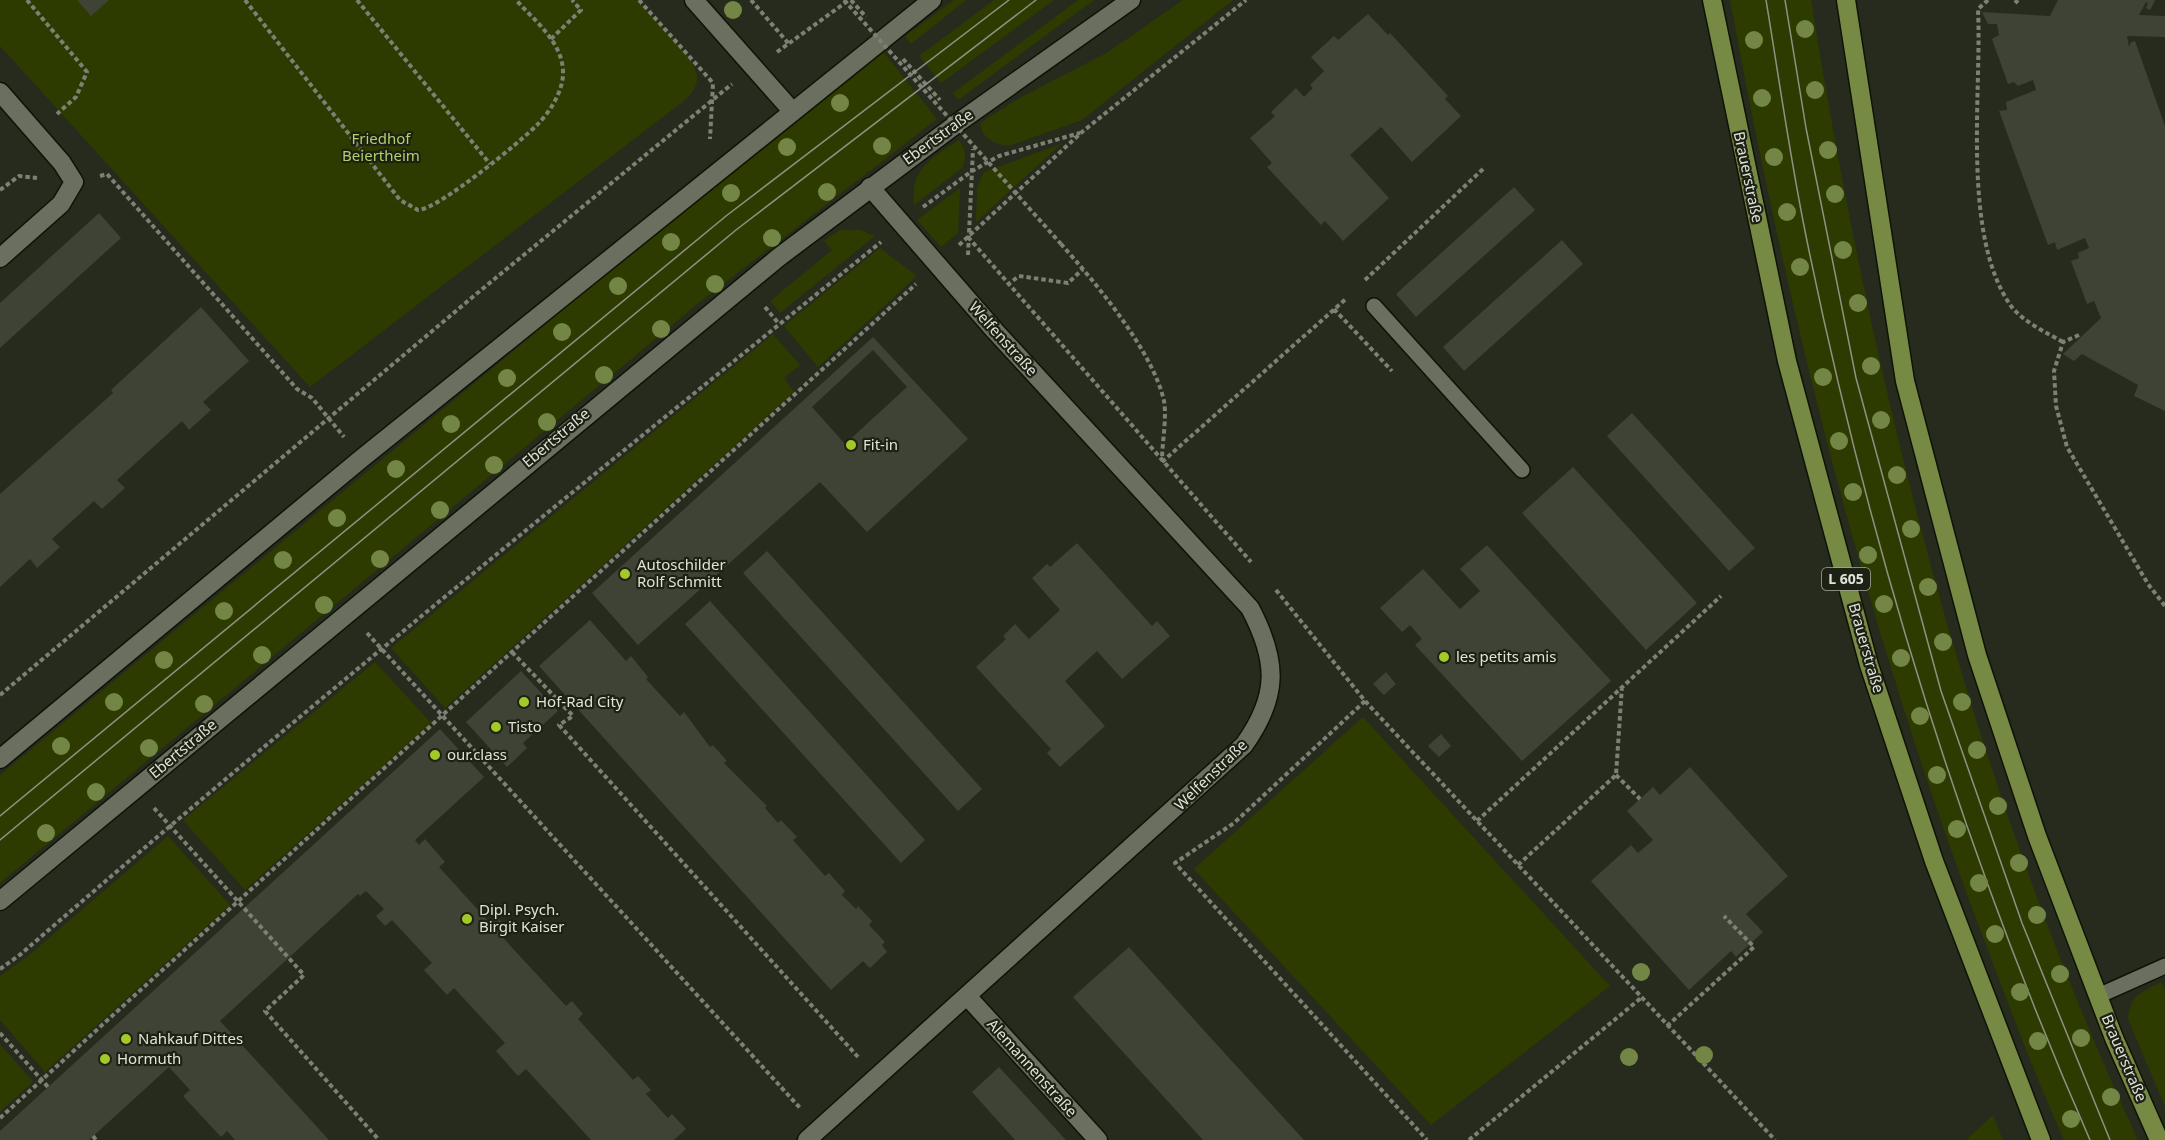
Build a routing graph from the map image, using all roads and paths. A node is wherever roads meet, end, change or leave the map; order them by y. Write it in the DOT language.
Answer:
graph roads {
  1 [pos="27,0"];
  2 [pos="245,0"];
  3 [pos="357,0"];
  4 [pos="516,0"];
  5 [pos="572,0"];
  6 [pos="639,0"];
  7 [pos="694,0"];
  8 [pos="752,0"];
  9 [pos="844,0"];
  10 [pos="849,0"];
  11 [pos="932,0"];
  12 [pos="1131,0"];
  13 [pos="1246,0"];
  14 [pos="1712,0"];
  15 [pos="1846,0"];
  16 [pos="1988,0"];
  17 [pos="551,39"];
  18 [pos="789,44"];
  19 [pos="771,57"];
  20 [pos="732,84"];
  21 [pos="0,92"];
  22 [pos="713,99"];
  23 [pos="793,112"];
  24 [pos="1082,132"];
  25 [pos="36,133"];
  26 [pos="710,139"];
  27 [pos="490,164"];
  28 [pos="1483,169"];
  29 [pos="74,182"];
  30 [pos="870,187"];
  31 [pos="914,214"];
  32 [pos="968,237"];
  33 [pos="877,244"];
  34 [pos="0,258"];
  35 [pos="936,265"];
  36 [pos="1083,269"];
  37 [pos="1007,285"];
  38 [pos="1359,286"];
  39 [pos="1351,294"];
  40 [pos="759,299"];
  41 [pos="1374,306"];
  42 [pos="1334,309"];
  43 [pos="779,324"];
  44 [pos="2079,335"];
  45 [pos="2063,342"];
  46 [pos="1392,371"];
  47 [pos="328,418"];
  48 [pos="361,459"];
  49 [pos="1162,461"];
  50 [pos="1522,470"];
  51 [pos="1137,485"];
  52 [pos="1259,571"];
  53 [pos="1272,586"];
  54 [pos="1720,596"];
  55 [pos="2165,606"];
  56 [pos="347,611"];
  57 [pos="382,649"];
  58 [pos="512,652"];
  59 [pos="1622,685"];
  60 [pos="0,695"];
  61 [pos="1365,701"];
  62 [pos="444,715"];
  63 [pos="0,759"];
  64 [pos="1616,775"];
  65 [pos="136,788"];
  66 [pos="1640,799"];
  67 [pos="1477,821"];
  68 [pos="170,826"];
  69 [pos="1518,865"];
  70 [pos="0,901"];
  71 [pos="238,903"];
  72 [pos="1724,916"];
  73 [pos="2165,966"];
  74 [pos="0,969"];
  75 [pos="967,996"];
  76 [pos="2098,996"];
  77 [pos="1641,998"];
  78 [pos="1667,1026"];
  79 [pos="0,1033"];
  80 [pos="876,1077"];
  81 [pos="41,1079"];
  82 [pos="48,1087"];
  83 [pos="0,1118"];
  84 [pos="813,1135"];
  85 [pos="379,1140"];
  86 [pos="1098,1140"];
  87 [pos="1427,1140"];
  88 [pos="1469,1140"];
  89 [pos="1775,1140"];
  90 [pos="2041,1140"];
  91 [pos="2159,1140"];
  1 -- 25 [label="path"];
  2 -- 27 [label="path"];
  3 -- 27 [label="path"];
  4 -- 17 [label="path"];
  5 -- 17 [label="path"];
  6 -- 22 [label="path"];
  7 -- 23 [label="main road"];
  8 -- 18 [label="path"];
  9 -- 36 [label="path, bridge"];
  10 -- 18 [label="path"];
  11 -- 23 [label="main road"];
  12 -- 30 [label="main road, Ebertstraße"];
  13 -- 24 [label="path"];
  14 -- 90 [label="main road, Brauerstraße / L 605"];
  15 -- 76 [label="main road, Brauerstraße"];
  16 -- 45 [label="path"];
  17 -- 27 [label="path"];
  18 -- 19 [label="path"];
  20 -- 22 [label="path"];
  21 -- 25 [label="main road"];
  22 -- 26 [label="path"];
  22 -- 47 [label="path"];
  23 -- 48 [label="main road"];
  24 -- 31 [label="path"];
  24 -- 32 [label="path"];
  25 -- 29 [label="main road"];
  28 -- 38 [label="path"];
  29 -- 34 [label="main road"];
  29 -- 47 [label="path"];
  30 -- 35 [label="main road, Welfenstraße"];
  30 -- 56 [label="main road, Ebertstraße"];
  32 -- 35 [label="path"];
  32 -- 37 [label="path"];
  33 -- 43 [label="path"];
  35 -- 51 [label="main road, Welfenstraße"];
  35 -- 58 [label="path"];
  36 -- 37 [label="path"];
  36 -- 49 [label="path"];
  37 -- 49 [label="path"];
  39 -- 42 [label="path"];
  40 -- 43 [label="path"];
  41 -- 50 [label="lane"];
  42 -- 46 [label="path"];
  42 -- 49 [label="path"];
  43 -- 57 [label="path"];
  44 -- 45 [label="path"];
  45 -- 55 [label="path"];
  47 -- 48 [label="path"];
  47 -- 60 [label="path"];
  48 -- 63 [label="main road"];
  49 -- 51 [label="path"];
  49 -- 52 [label="path"];
  51 -- 75 [label="main road, Welfenstraße"];
  53 -- 61 [label="path"];
  54 -- 59 [label="path"];
  56 -- 57 [label="path"];
  56 -- 65 [label="main road, Ebertstraße"];
  57 -- 62 [label="path"];
  57 -- 68 [label="path"];
  58 -- 62 [label="path"];
  58 -- 80 [label="path"];
  59 -- 64 [label="path"];
  59 -- 67 [label="path"];
  61 -- 67 [label="path"];
  61 -- 87 [label="path"];
  62 -- 71 [label="path"];
  62 -- 84 [label="path"];
  64 -- 66 [label="path"];
  64 -- 69 [label="path"];
  65 -- 68 [label="path"];
  65 -- 70 [label="main road, Ebertstraße"];
  67 -- 69 [label="path"];
  68 -- 71 [label="path"];
  68 -- 74 [label="path"];
  69 -- 77 [label="path"];
  71 -- 81 [label="path"];
  71 -- 85 [label="path"];
  72 -- 78 [label="path"];
  73 -- 76 [label="lane"];
  75 -- 80 [label="main road, Welfenstraße"];
  75 -- 86 [label="main road, Alemannenstraße"];
  76 -- 91 [label="main road, Brauerstraße"];
  77 -- 78 [label="path"];
  77 -- 88 [label="path"];
  78 -- 89 [label="path"];
  79 -- 81 [label="path"];
  80 -- 84 [label="main road, Welfenstraße"];
  81 -- 82 [label="path"];
  81 -- 83 [label="path"];
}
